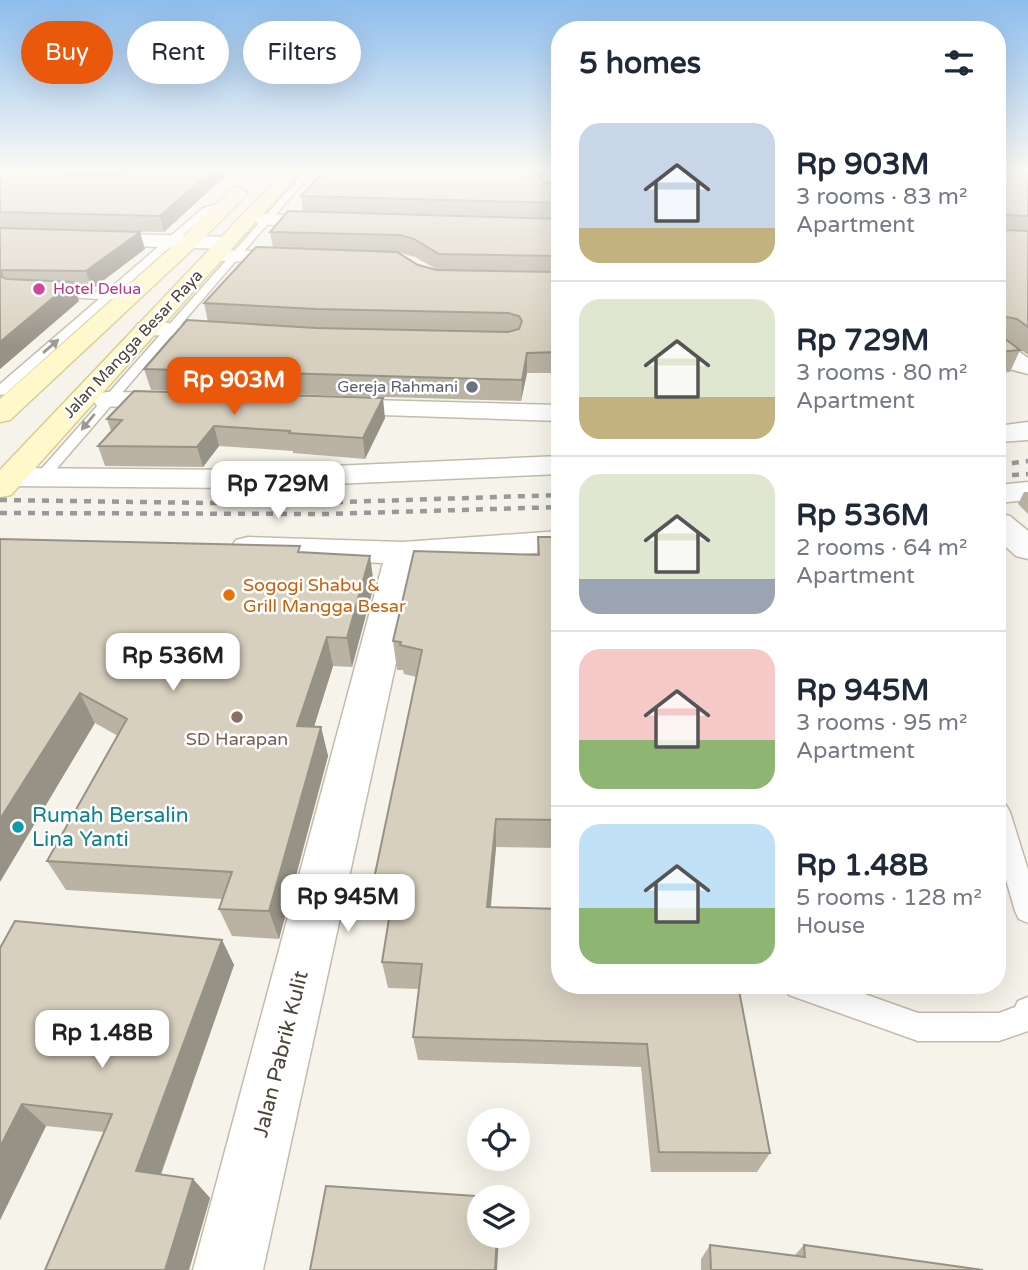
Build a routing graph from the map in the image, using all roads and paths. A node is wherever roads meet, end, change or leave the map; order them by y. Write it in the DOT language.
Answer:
graph roads {
  1 [pos="197,228"];
  2 [pos="247,228"];
  3 [pos="254,228"];
  4 [pos="0,236"];
  5 [pos="180,242"];
  6 [pos="224,252"];
  7 [pos="316,258"];
  8 [pos="38,293"];
  9 [pos="119,296"];
  10 [pos="158,330"];
  11 [pos="250,335"];
  12 [pos="1006,354"];
  13 [pos="1028,366"];
  14 [pos="0,391"];
  15 [pos="107,400"];
  16 [pos="209,402"];
  17 [pos="303,406"];
  18 [pos="551,413"];
  19 [pos="0,415"];
  20 [pos="1028,431"];
  21 [pos="1006,433"];
  22 [pos="551,465"];
  23 [pos="41,478"];
  24 [pos="5,483"];
  25 [pos="1028,491"];
  26 [pos="1006,493"];
  27 [pos="1006,530"];
  28 [pos="551,542"];
  29 [pos="222,547"];
  30 [pos="1028,550"];
  31 [pos="402,553"];
  32 [pos="1006,838"];
  33 [pos="1028,911"];
  34 [pos="824,994"];
  35 [pos="1028,1011"];
  36 [pos="228,1270"];
  1 -- 5 [label="main road, Jalan Mangga Besar Raya"];
  2 -- 6 [label="main road, Jalan Mangga Besar Raya"];
  3 -- 6 [label="lane"];
  4 -- 5 [label="street"];
  5 -- 6 [label="street"];
  5 -- 9 [label="main road, Jalan Mangga Besar Raya"];
  6 -- 7 [label="street"];
  6 -- 10 [label="main road, Jalan Mangga Besar Raya"];
  8 -- 9 [label="lane"];
  14 -- 9 [label="lane, one-way"];
  9 -- 19 [label="main road, Jalan Mangga Besar Raya"];
  10 -- 11 [label="street"];
  10 -- 15 [label="lane"];
  10 -- 24 [label="main road, Jalan Mangga Besar Raya"];
  12 -- 13 [label="street"];
  15 -- 16 [label="street"];
  15 -- 23 [label="lane, one-way"];
  17 -- 18 [label="street"];
  20 -- 21 [label="street"];
  22 -- 23 [label="street"];
  23 -- 24 [label="street"];
  25 -- 26 [label="street"];
  27 -- 30 [label="street"];
  28 -- 31 [label="street"];
  29 -- 31 [label="street"];
  31 -- 36 [label="street, Jalan Pabrik Kulit"];
  32 -- 33 [label="lane"];
  34 -- 35 [label="lane"];
}
